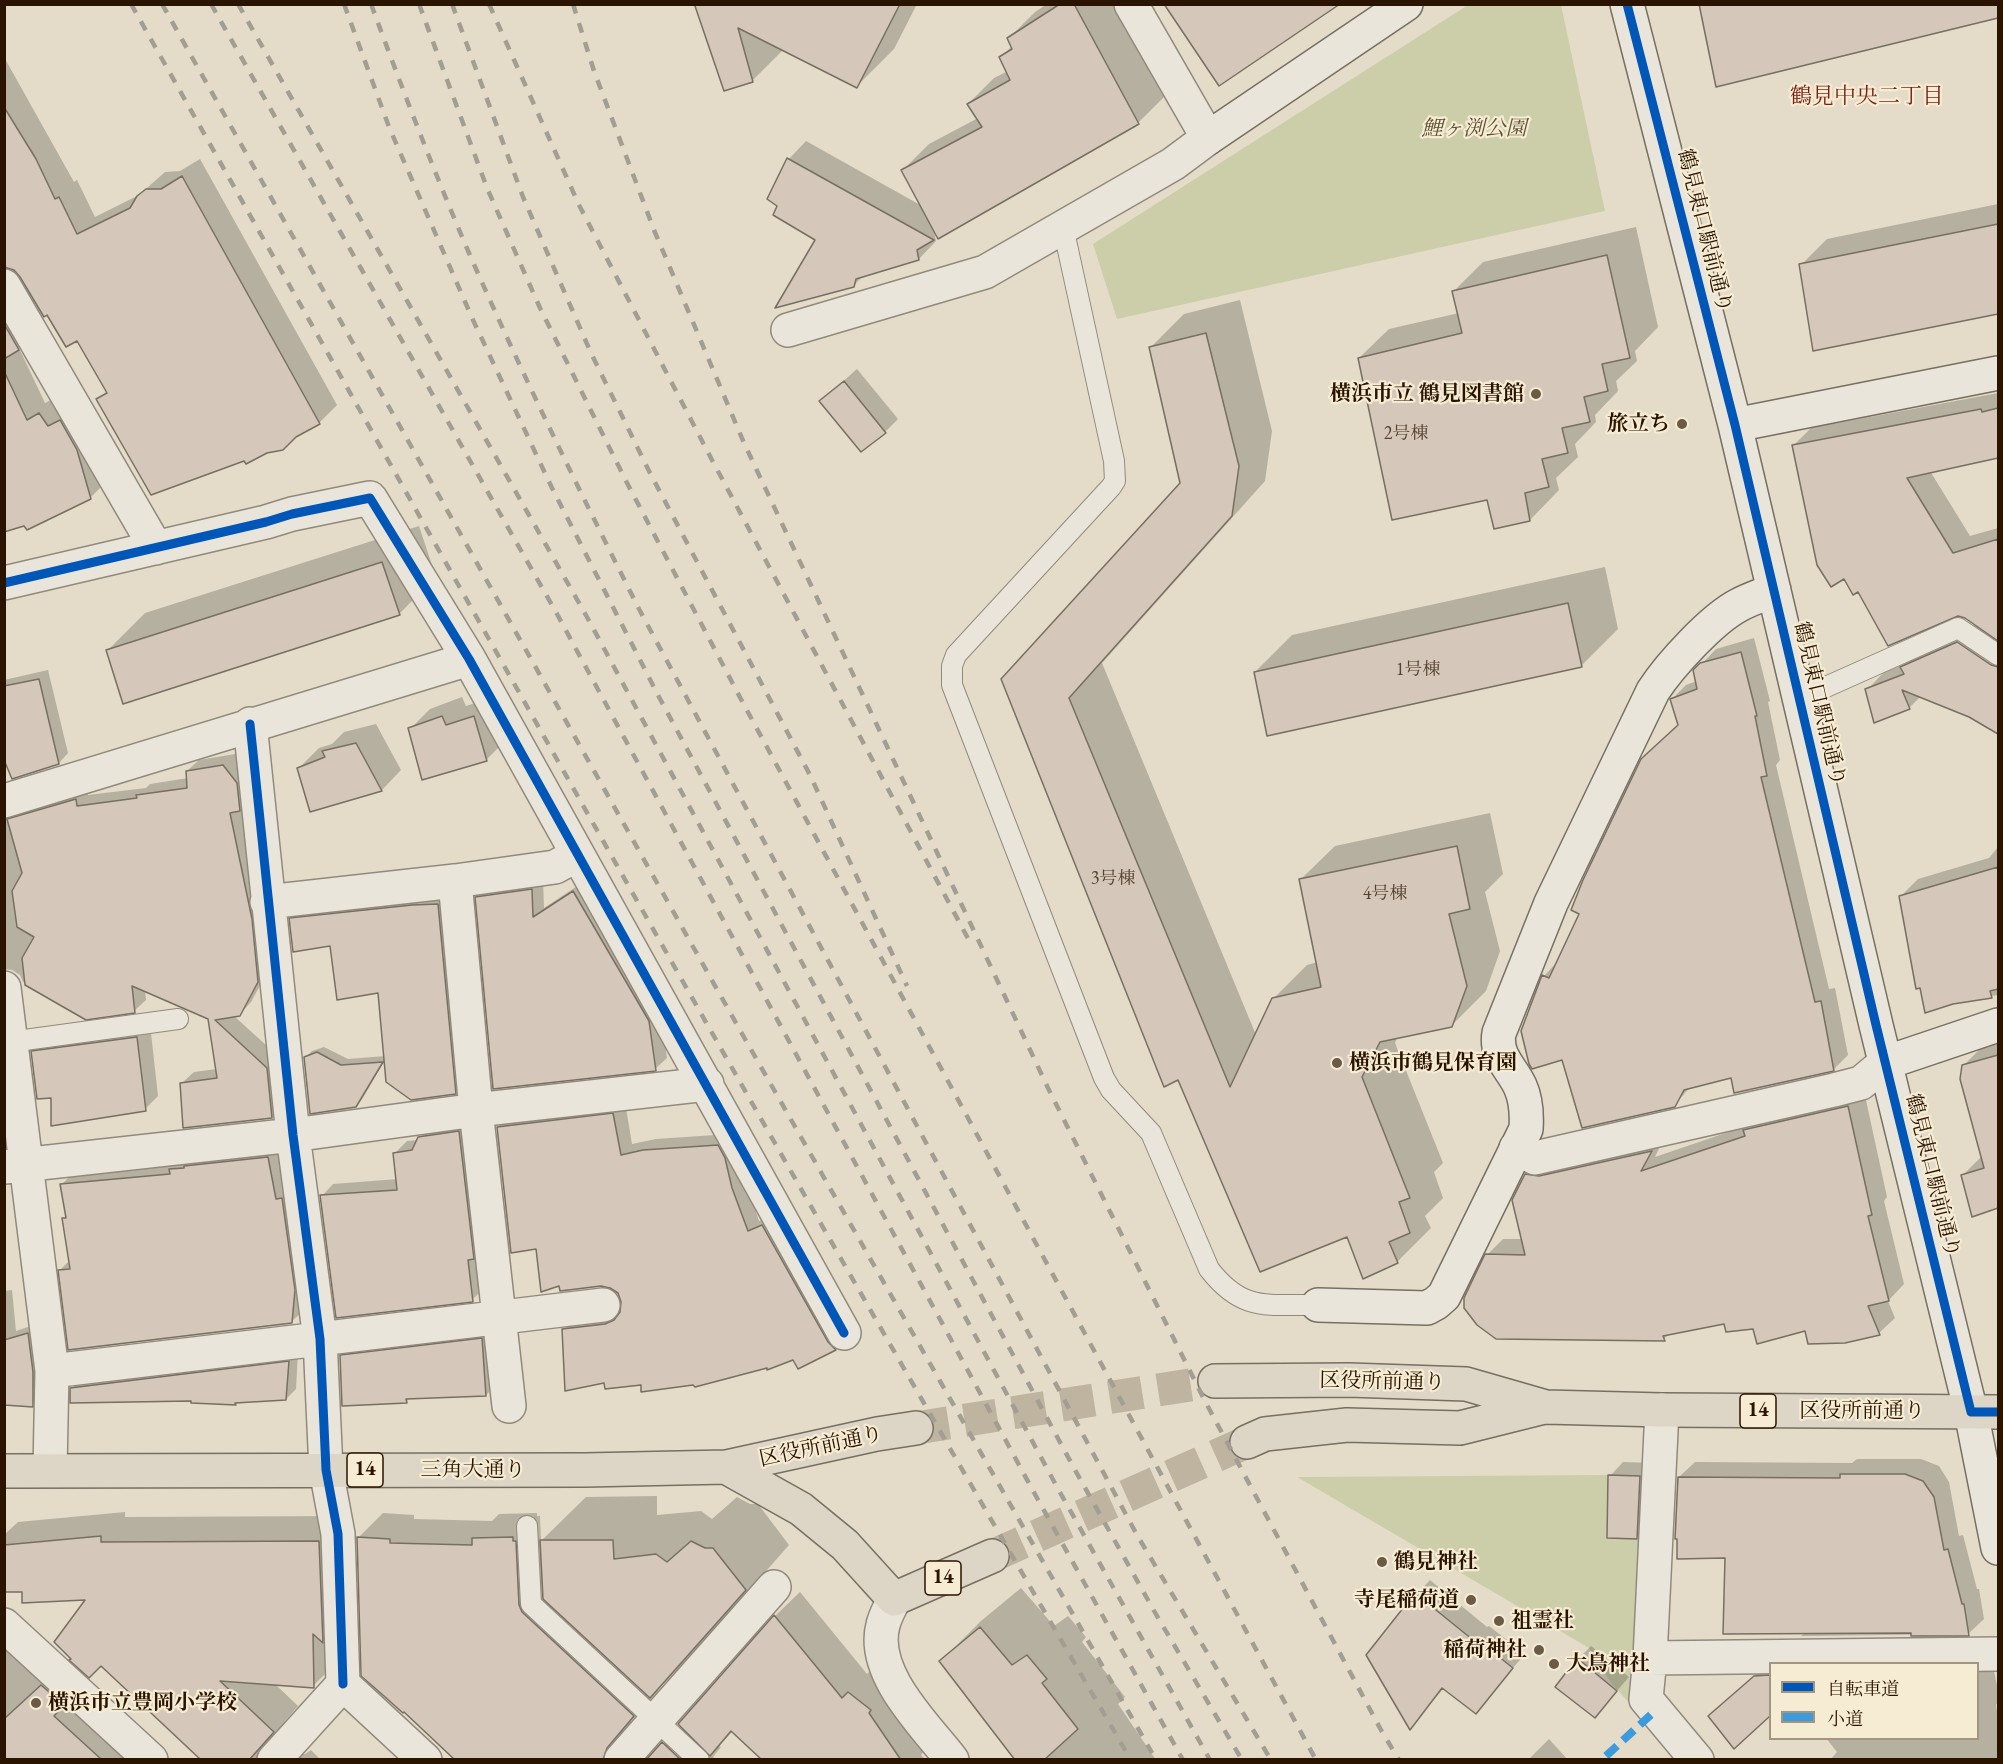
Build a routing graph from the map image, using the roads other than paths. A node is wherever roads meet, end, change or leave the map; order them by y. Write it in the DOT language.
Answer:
graph roads {
  1 [pos="1131,4"];
  2 [pos="1406,4"];
  3 [pos="1627,4"];
  4 [pos="1208,138"];
  5 [pos="1063,227"];
  6 [pos="4,286"];
  7 [pos="788,330"];
  8 [pos="1998,373"];
  9 [pos="1735,425"];
  10 [pos="156,548"];
  11 [pos="4,583"];
  12 [pos="1774,590"];
  13 [pos="1998,655"];
  14 [pos="469,658"];
  15 [pos="1799,699"];
  16 [pos="250,724"];
  17 [pos="4,801"];
  18 [pos="577,855"];
  19 [pos="455,881"];
  20 [pos="267,902"];
  21 [pos="4,988"];
  22 [pos="178,1019"];
  23 [pos="1998,1025"];
  24 [pos="10,1042"];
  25 [pos="1885,1063"];
  26 [pos="706,1084"];
  27 [pos="476,1110"];
  28 [pos="293,1135"];
  29 [pos="1516,1148"];
  30 [pos="15,1166"];
  31 [pos="603,1305"];
  32 [pos="1318,1305"];
  33 [pos="500,1317"];
  34 [pos="844,1333"];
  35 [pos="320,1338"];
  36 [pos="52,1371"];
  37 [pos="1215,1381"];
  38 [pos="509,1406"];
  39 [pos="1546,1407"];
  40 [pos="1662,1410"];
  41 [pos="1985,1412"];
  42 [pos="916,1428"];
  43 [pos="1247,1442"];
  44 [pos="726,1467"];
  45 [pos="50,1470"];
  46 [pos="326,1470"];
  47 [pos="4,1471"];
  48 [pos="527,1526"];
  49 [pos="1998,1548"];
  50 [pos="992,1556"];
  51 [pos="774,1587"];
  52 [pos="894,1599"];
  53 [pos="4,1625"];
  54 [pos="1998,1654"];
  55 [pos="1650,1658"];
  56 [pos="343,1684"];
  57 [pos="656,1721"];
  58 [pos="151,1760"];
  59 [pos="274,1760"];
  60 [pos="425,1760"];
  61 [pos="621,1760"];
  62 [pos="699,1760"];
  63 [pos="952,1760"];
  64 [pos="1697,1760"];
  1 -- 4 [label="street"];
  2 -- 4 [label="street"];
  3 -- 9 [label="street, 鶴見東口駅前通り"];
  4 -- 5 [label="street"];
  5 -- 7 [label="street"];
  5 -- 32 [label="lane"];
  6 -- 10 [label="street"];
  8 -- 9 [label="street"];
  9 -- 12 [label="street, 鶴見東口駅前通り"];
  10 -- 11 [label="street"];
  10 -- 14 [label="street"];
  12 -- 15 [label="street, 鶴見東口駅前通り"];
  12 -- 29 [label="street"];
  13 -- 15 [label="lane"];
  14 -- 16 [label="street"];
  14 -- 18 [label="street"];
  15 -- 25 [label="street, 鶴見東口駅前通り"];
  16 -- 17 [label="street"];
  16 -- 20 [label="street"];
  18 -- 19 [label="street"];
  18 -- 26 [label="street"];
  19 -- 20 [label="street"];
  19 -- 27 [label="street"];
  20 -- 28 [label="street"];
  21 -- 24 [label="street"];
  22 -- 24 [label="lane"];
  23 -- 25 [label="street"];
  24 -- 30 [label="street"];
  25 -- 29 [label="street"];
  25 -- 41 [label="street, 鶴見東口駅前通り"];
  26 -- 27 [label="street"];
  26 -- 34 [label="street"];
  27 -- 28 [label="street"];
  27 -- 33 [label="street"];
  28 -- 30 [label="street"];
  28 -- 35 [label="street"];
  29 -- 32 [label="street"];
  30 -- 36 [label="street"];
  31 -- 33 [label="street"];
  33 -- 35 [label="street"];
  33 -- 38 [label="street"];
  35 -- 36 [label="street"];
  35 -- 46 [label="street"];
  36 -- 45 [label="street"];
  37 -- 39 [label="main road, 区役所前通り / 14"];
  39 -- 40 [label="main road, 区役所前通り / 14"];
  39 -- 43 [label="main road, 区役所前通り / 14"];
  40 -- 41 [label="main road, 区役所前通り / 14"];
  40 -- 55 [label="street"];
  41 -- 49 [label="street, 鶴見東口駅前通り"];
  42 -- 44 [label="main road, 区役所前通り / 14"];
  44 -- 46 [label="main road, 三角大通り / 14"];
  44 -- 52 [label="main road"];
  45 -- 46 [label="main road, 三角大通り / 14"];
  45 -- 47 [label="main road, 三角大通り / 14"];
  46 -- 56 [label="street"];
  48 -- 57 [label="lane"];
  50 -- 52 [label="main road, 14"];
  51 -- 57 [label="street"];
  52 -- 63 [label="street"];
  53 -- 58 [label="street"];
  54 -- 55 [label="street"];
  55 -- 64 [label="street"];
  56 -- 59 [label="street"];
  56 -- 60 [label="street"];
  57 -- 61 [label="street"];
  57 -- 62 [label="lane"];
}
